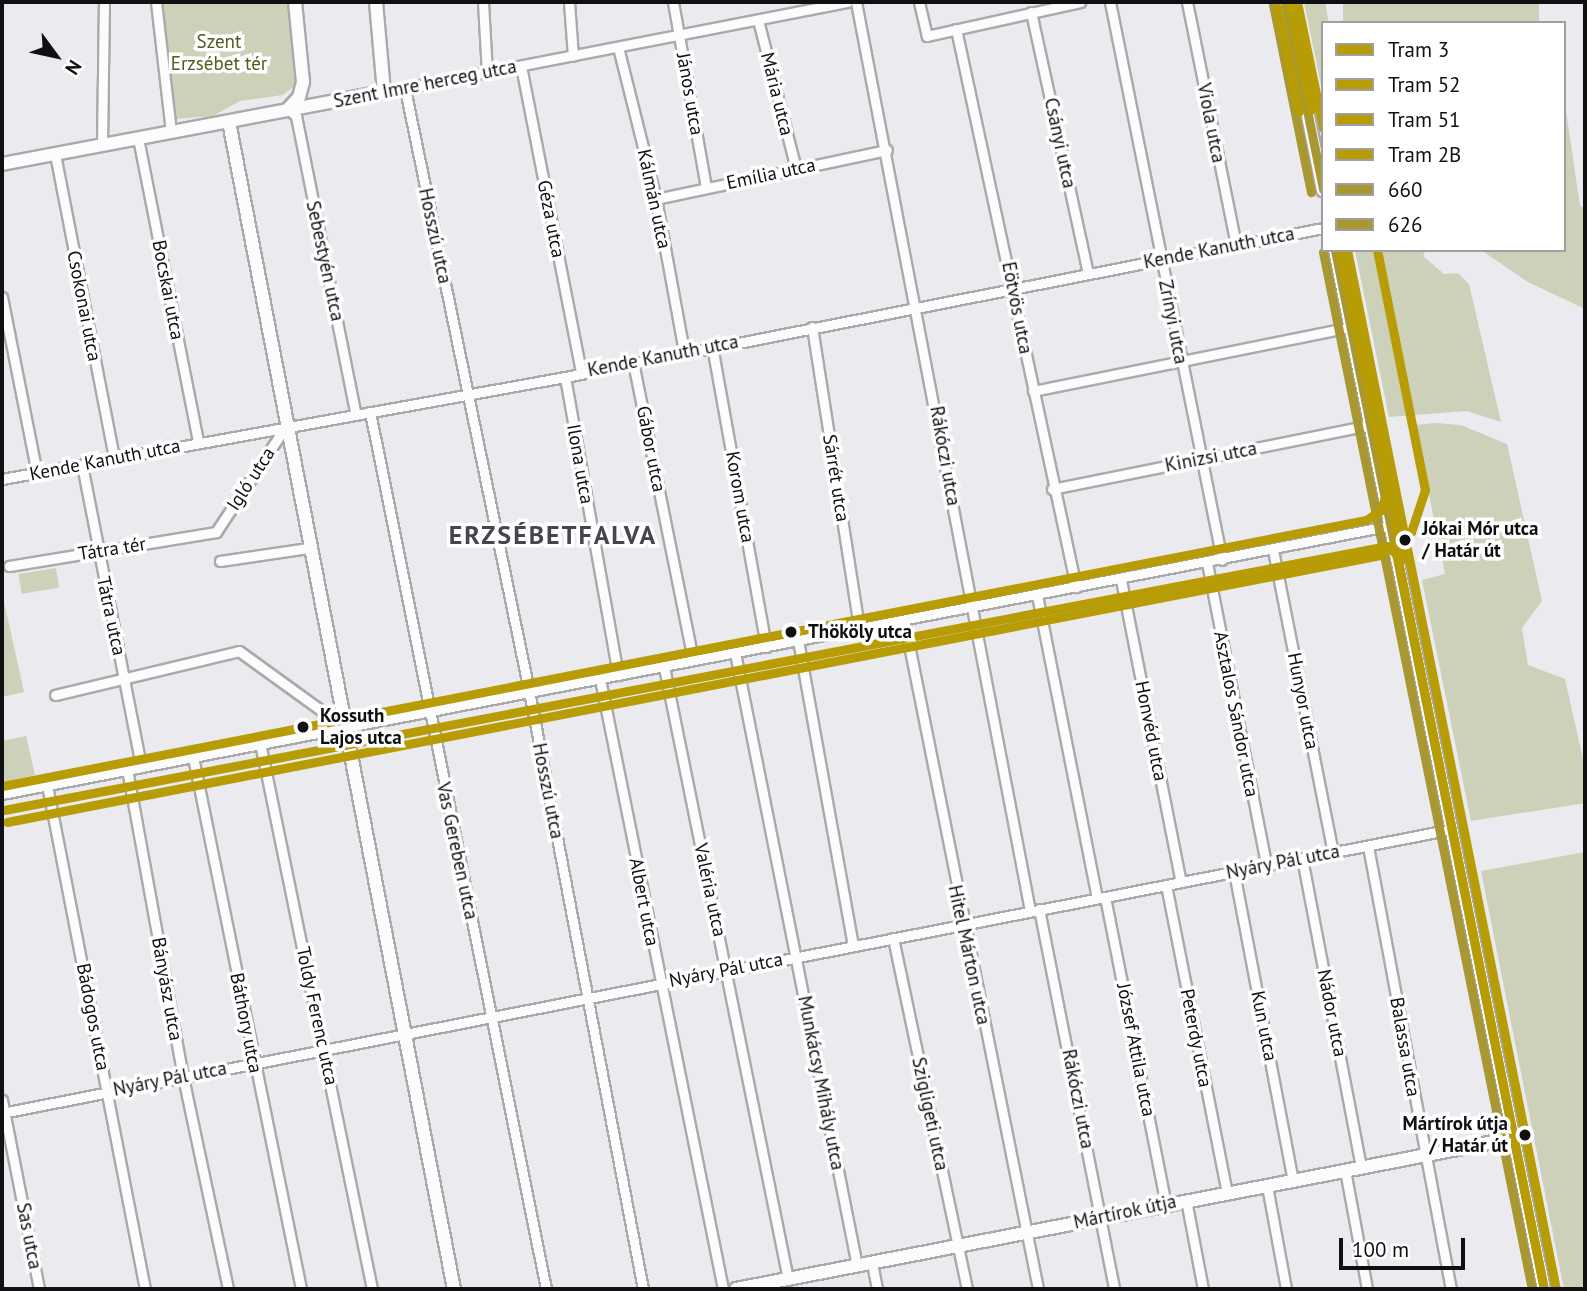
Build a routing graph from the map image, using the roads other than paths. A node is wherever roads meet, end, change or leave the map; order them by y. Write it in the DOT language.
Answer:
graph roads {
  1 [pos="104,2"];
  2 [pos="156,2"];
  3 [pos="295,2"];
  4 [pos="376,2"];
  5 [pos="483,2"];
  6 [pos="569,2"];
  7 [pos="673,2"];
  8 [pos="847,2"];
  9 [pos="856,2"];
  10 [pos="919,2"];
  11 [pos="1080,2"];
  12 [pos="1110,2"];
  13 [pos="1186,2"];
  14 [pos="1285,2"];
  15 [pos="1031,12"];
  16 [pos="758,20"];
  17 [pos="956,29"];
  18 [pos="680,35"];
  19 [pos="618,47"];
  20 [pos="573,56"];
  21 [pos="521,66"];
  22 [pos="487,73"];
  23 [pos="303,82"];
  24 [pos="405,89"];
  25 [pos="384,92"];
  26 [pos="320,104"];
  27 [pos="288,109"];
  28 [pos="229,122"];
  29 [pos="171,131"];
  30 [pos="138,138"];
  31 [pos="102,144"];
  32 [pos="887,150"];
  33 [pos="55,154"];
  34 [pos="2,164"];
  35 [pos="796,169"];
  36 [pos="1321,180"];
  37 [pos="706,187"];
  38 [pos="656,199"];
  39 [pos="1321,228"];
  40 [pos="1236,244"];
  41 [pos="1335,252"];
  42 [pos="1161,259"];
  43 [pos="1088,274"];
  44 [pos="1014,288"];
  45 [pos="2,297"];
  46 [pos="918,307"];
  47 [pos="812,327"];
  48 [pos="1351,327"];
  49 [pos="712,346"];
  50 [pos="684,351"];
  51 [pos="633,362"];
  52 [pos="1181,362"];
  53 [pos="581,372"];
  54 [pos="565,377"];
  55 [pos="1033,391"];
  56 [pos="467,394"];
  57 [pos="370,412"];
  58 [pos="356,415"];
  59 [pos="1370,425"];
  60 [pos="286,426"];
  61 [pos="198,442"];
  62 [pos="114,458"];
  63 [pos="1200,459"];
  64 [pos="82,464"];
  65 [pos="37,473"];
  66 [pos="2,479"];
  67 [pos="1052,489"];
  68 [pos="1392,525"];
  69 [pos="216,532"];
  70 [pos="307,548"];
  71 [pos="1273,550"];
  72 [pos="96,551"];
  73 [pos="1222,560"];
  74 [pos="220,561"];
  75 [pos="1207,563"];
  76 [pos="9,566"];
  77 [pos="1121,580"];
  78 [pos="1076,587"];
  79 [pos="1037,595"];
  80 [pos="974,608"];
  81 [pos="904,620"];
  82 [pos="859,628"];
  83 [pos="798,640"];
  84 [pos="766,647"];
  85 [pos="735,653"];
  86 [pos="693,660"];
  87 [pos="664,667"];
  88 [pos="618,675"];
  89 [pos="600,679"];
  90 [pos="125,680"];
  91 [pos="529,693"];
  92 [pos="55,695"];
  93 [pos="429,712"];
  94 [pos="344,727"];
  95 [pos="260,743"];
  96 [pos="193,757"];
  97 [pos="141,767"];
  98 [pos="127,769"];
  99 [pos="47,785"];
  100 [pos="2,794"];
  101 [pos="1452,829"];
  102 [pos="1368,846"];
  103 [pos="1333,852"];
  104 [pos="1302,858"];
  105 [pos="1266,865"];
  106 [pos="1234,872"];
  107 [pos="1181,882"];
  108 [pos="1166,885"];
  109 [pos="1101,897"];
  110 [pos="1034,910"];
  111 [pos="963,925"];
  112 [pos="893,938"];
  113 [pos="853,946"];
  114 [pos="795,957"];
  115 [pos="726,970"];
  116 [pos="660,983"];
  117 [pos="586,997"];
  118 [pos="491,1016"];
  119 [pos="403,1034"];
  120 [pos="324,1049"];
  121 [pos="254,1062"];
  122 [pos="183,1077"];
  123 [pos="107,1091"];
  124 [pos="2,1100"];
  125 [pos="3,1113"];
  126 [pos="1514,1138"];
  127 [pos="1425,1155"];
  128 [pos="1361,1167"];
  129 [pos="1345,1170"];
  130 [pos="1293,1181"];
  131 [pos="1266,1186"];
  132 [pos="1227,1192"];
  133 [pos="1186,1200"];
  134 [pos="1166,1204"];
  135 [pos="1101,1217"];
  136 [pos="1027,1233"];
  137 [pos="959,1247"];
  138 [pos="872,1263"];
  139 [pos="857,1266"];
  140 [pos="793,1282"];
  141 [pos="39,1289"];
  142 [pos="145,1289"];
  143 [pos="228,1289"];
  144 [pos="301,1289"];
  145 [pos="372,1289"];
  146 [pos="454,1289"];
  147 [pos="547,1289"];
  148 [pos="643,1289"];
  149 [pos="723,1289"];
  150 [pos="736,1289"];
  151 [pos="877,1289"];
  152 [pos="967,1289"];
  153 [pos="1038,1289"];
  154 [pos="1114,1289"];
  155 [pos="1203,1289"];
  156 [pos="1286,1289"];
  157 [pos="1367,1289"];
  158 [pos="1451,1289"];
  159 [pos="1544,1289"];
  1 -- 31 [label="street"];
  2 -- 29 [label="street"];
  3 -- 23 [label="street"];
  4 -- 25 [label="street"];
  5 -- 22 [label="street"];
  6 -- 20 [label="street"];
  7 -- 18 [label="street, János utca"];
  8 -- 16 [label="street, Szent Imre herceg utca"];
  9 -- 32 [label="street, Rákóczi utca"];
  10 -- 17 [label="street"];
  11 -- 15 [label="street"];
  12 -- 42 [label="street, Zrínyi utca"];
  13 -- 40 [label="street, Viola utca"];
  14 -- 36 [label="street"];
  15 -- 17 [label="street"];
  15 -- 43 [label="street, Csányi utca"];
  16 -- 18 [label="street, Szent Imre herceg utca"];
  16 -- 35 [label="street, Mária utca"];
  17 -- 44 [label="street, Eötvös utca"];
  18 -- 19 [label="street, Szent Imre herceg utca"];
  18 -- 37 [label="street, János utca"];
  19 -- 20 [label="street, Szent Imre herceg utca"];
  19 -- 38 [label="street, Kálmán utca"];
  20 -- 21 [label="street, Szent Imre herceg utca"];
  21 -- 22 [label="street, Szent Imre herceg utca"];
  21 -- 53 [label="street, Géza utca"];
  22 -- 24 [label="street, Szent Imre herceg utca"];
  23 -- 26 [label="street"];
  23 -- 27 [label="street"];
  24 -- 25 [label="street, Szent Imre herceg utca"];
  24 -- 56 [label="street, Hosszú utca"];
  25 -- 26 [label="street, Szent Imre herceg utca"];
  26 -- 27 [label="street, Szent Imre herceg utca"];
  27 -- 28 [label="street, Szent Imre herceg utca"];
  27 -- 58 [label="street, Sebestyén utca"];
  28 -- 29 [label="street, Szent Imre herceg utca"];
  28 -- 60 [label="street"];
  29 -- 30 [label="street, Szent Imre herceg utca"];
  30 -- 31 [label="street, Szent Imre herceg utca"];
  30 -- 61 [label="street, Bocskai utca"];
  31 -- 33 [label="street, Szent Imre herceg utca"];
  32 -- 35 [label="street, Emília utca"];
  32 -- 46 [label="street, Rákóczi utca"];
  33 -- 34 [label="street, Szent Imre herceg utca"];
  33 -- 62 [label="street, Csokonai utca"];
  35 -- 37 [label="street, Emília utca"];
  37 -- 38 [label="street, Emília utca"];
  38 -- 50 [label="street, Kálmán utca"];
  39 -- 40 [label="street, Kende Kanuth utca"];
  40 -- 42 [label="street, Kende Kanuth utca"];
  41 -- 48 [label="street"];
  42 -- 43 [label="street, Kende Kanuth utca"];
  42 -- 52 [label="street, Zrínyi utca"];
  43 -- 44 [label="street, Kende Kanuth utca"];
  44 -- 46 [label="street, Kende Kanuth utca"];
  44 -- 55 [label="street, Eötvös utca"];
  45 -- 65 [label="street"];
  46 -- 47 [label="street, Kende Kanuth utca"];
  46 -- 80 [label="street, Rákóczi utca"];
  47 -- 49 [label="street, Kende Kanuth utca"];
  47 -- 82 [label="street, Sárrét utca"];
  48 -- 52 [label="street"];
  48 -- 59 [label="street"];
  49 -- 50 [label="street, Kende Kanuth utca"];
  49 -- 84 [label="street, Korom utca"];
  50 -- 51 [label="street, Kende Kanuth utca"];
  51 -- 53 [label="street, Kende Kanuth utca"];
  51 -- 86 [label="street, Gábor utca"];
  52 -- 55 [label="street"];
  52 -- 63 [label="street, Zrínyi utca"];
  53 -- 54 [label="street, Kende Kanuth utca"];
  54 -- 56 [label="street, Kende Kanuth utca"];
  54 -- 88 [label="street, Ilona utca"];
  55 -- 67 [label="street, Eötvös utca"];
  56 -- 57 [label="street, Kende Kanuth utca"];
  56 -- 91 [label="street, Hosszú utca"];
  57 -- 58 [label="street, Kende Kanuth utca"];
  57 -- 93 [label="street, Vas Gereben utca"];
  58 -- 60 [label="street, Kende Kanuth utca"];
  59 -- 63 [label="street, Kinizsi utca"];
  59 -- 68 [label="street"];
  60 -- 61 [label="street, Kende Kanuth utca"];
  60 -- 69 [label="street, Igló utca"];
  60 -- 70 [label="street"];
  61 -- 62 [label="street, Kende Kanuth utca"];
  62 -- 64 [label="street, Kende Kanuth utca"];
  63 -- 67 [label="street, Kinizsi utca"];
  63 -- 73 [label="street, Zrínyi utca"];
  64 -- 65 [label="street, Kende Kanuth utca"];
  64 -- 72 [label="street, Tátra utca"];
  65 -- 66 [label="street, Kende Kanuth utca"];
  67 -- 78 [label="street, Eötvös utca"];
  68 -- 71 [label="street"];
  68 -- 101 [label="street"];
  69 -- 72 [label="street, Tátra tér"];
  70 -- 74 [label="street"];
  70 -- 94 [label="street"];
  71 -- 73 [label="street"];
  71 -- 103 [label="street, Hunyor utca"];
  72 -- 76 [label="street, Tátra tér"];
  72 -- 90 [label="street, Tátra utca"];
  73 -- 75 [label="street"];
  75 -- 77 [label="street"];
  75 -- 105 [label="street, Asztalos Sándor utca"];
  77 -- 78 [label="street"];
  77 -- 107 [label="street, Honvéd utca"];
  78 -- 79 [label="street"];
  79 -- 80 [label="street"];
  79 -- 109 [label="street, József Attila utca"];
  80 -- 81 [label="street"];
  80 -- 110 [label="street, Rákóczi utca"];
  81 -- 82 [label="street"];
  81 -- 111 [label="street, Hitel Márton utca"];
  82 -- 83 [label="street"];
  83 -- 84 [label="street"];
  83 -- 113 [label="street"];
  84 -- 85 [label="street"];
  85 -- 86 [label="street"];
  85 -- 114 [label="street, Munkácsy Mihály utca"];
  86 -- 87 [label="street"];
  87 -- 88 [label="street"];
  87 -- 115 [label="street, Valéria utca"];
  88 -- 89 [label="street"];
  89 -- 91 [label="street"];
  89 -- 116 [label="street, Albert utca"];
  90 -- 92 [label="street"];
  90 -- 94 [label="street"];
  90 -- 97 [label="street, Tátra utca"];
  91 -- 93 [label="street"];
  91 -- 117 [label="street, Hosszú utca"];
  93 -- 94 [label="street"];
  93 -- 118 [label="street, Vas Gereben utca"];
  94 -- 95 [label="street"];
  94 -- 119 [label="street"];
  95 -- 96 [label="street"];
  95 -- 120 [label="street, Toldy Ferenc utca"];
  96 -- 97 [label="street"];
  96 -- 121 [label="street, Báthory utca"];
  97 -- 98 [label="street"];
  98 -- 99 [label="street"];
  98 -- 122 [label="street, Bányász utca"];
  99 -- 100 [label="street"];
  99 -- 123 [label="street, Bádogos utca"];
  101 -- 102 [label="street, Nyáry Pál utca"];
  101 -- 126 [label="street"];
  102 -- 103 [label="street, Nyáry Pál utca"];
  102 -- 127 [label="street, Balassa utca"];
  103 -- 104 [label="street, Nyáry Pál utca"];
  104 -- 105 [label="street, Nyáry Pál utca"];
  104 -- 128 [label="street, Nádor utca"];
  105 -- 106 [label="street, Nyáry Pál utca"];
  106 -- 107 [label="street, Nyáry Pál utca"];
  106 -- 130 [label="street, Kun utca"];
  107 -- 108 [label="street, Nyáry Pál utca"];
  108 -- 109 [label="street, Nyáry Pál utca"];
  108 -- 132 [label="street, Peterdy utca"];
  109 -- 110 [label="street, Nyáry Pál utca"];
  109 -- 134 [label="street, József Attila utca"];
  110 -- 111 [label="street, Nyáry Pál utca"];
  110 -- 135 [label="street, Rákóczi utca"];
  111 -- 112 [label="street, Nyáry Pál utca"];
  111 -- 136 [label="street, Hitel Márton utca"];
  112 -- 113 [label="street, Nyáry Pál utca"];
  112 -- 137 [label="street, Szigligeti utca"];
  113 -- 114 [label="street, Nyáry Pál utca"];
  114 -- 115 [label="street, Nyáry Pál utca"];
  114 -- 139 [label="street, Munkácsy Mihály utca"];
  115 -- 116 [label="street, Nyáry Pál utca"];
  115 -- 140 [label="street, Valéria utca"];
  116 -- 117 [label="street, Nyáry Pál utca"];
  116 -- 149 [label="street, Albert utca"];
  117 -- 118 [label="street, Nyáry Pál utca"];
  117 -- 148 [label="street, Hosszú utca"];
  118 -- 119 [label="street, Nyáry Pál utca"];
  118 -- 147 [label="street, Vas Gereben utca"];
  119 -- 120 [label="street, Nyáry Pál utca"];
  119 -- 146 [label="street"];
  120 -- 121 [label="street, Nyáry Pál utca"];
  120 -- 145 [label="street, Toldy Ferenc utca"];
  121 -- 122 [label="street, Nyáry Pál utca"];
  121 -- 144 [label="street, Báthory utca"];
  122 -- 123 [label="street, Nyáry Pál utca"];
  122 -- 143 [label="street, Bányász utca"];
  123 -- 125 [label="street, Nyáry Pál utca"];
  123 -- 142 [label="street, Bádogos utca"];
  124 -- 125 [label="street, Sas utca"];
  125 -- 141 [label="street, Sas utca"];
  126 -- 127 [label="street, Mártírok útja"];
  126 -- 159 [label="street"];
  127 -- 128 [label="street, Mártírok útja"];
  127 -- 158 [label="street, Balassa utca"];
  128 -- 129 [label="street, Mártírok útja"];
  129 -- 130 [label="street, Mártírok útja"];
  129 -- 157 [label="street"];
  130 -- 131 [label="street, Mártírok útja"];
  131 -- 132 [label="street, Mártírok útja"];
  131 -- 156 [label="street"];
  132 -- 133 [label="street, Mártírok útja"];
  133 -- 134 [label="street, Mártírok útja"];
  133 -- 155 [label="street"];
  134 -- 135 [label="street, Mártírok útja"];
  135 -- 136 [label="street, Mártírok útja"];
  135 -- 154 [label="street, Rákóczi utca"];
  136 -- 137 [label="street, Mártírok útja"];
  136 -- 153 [label="street, Hitel Márton utca"];
  137 -- 138 [label="street, Mártírok útja"];
  137 -- 152 [label="street, Szigligeti utca"];
  138 -- 139 [label="street, Mártírok útja"];
  138 -- 151 [label="street"];
  139 -- 140 [label="street, Mártírok útja"];
  140 -- 150 [label="street, Mártírok útja"];
}
